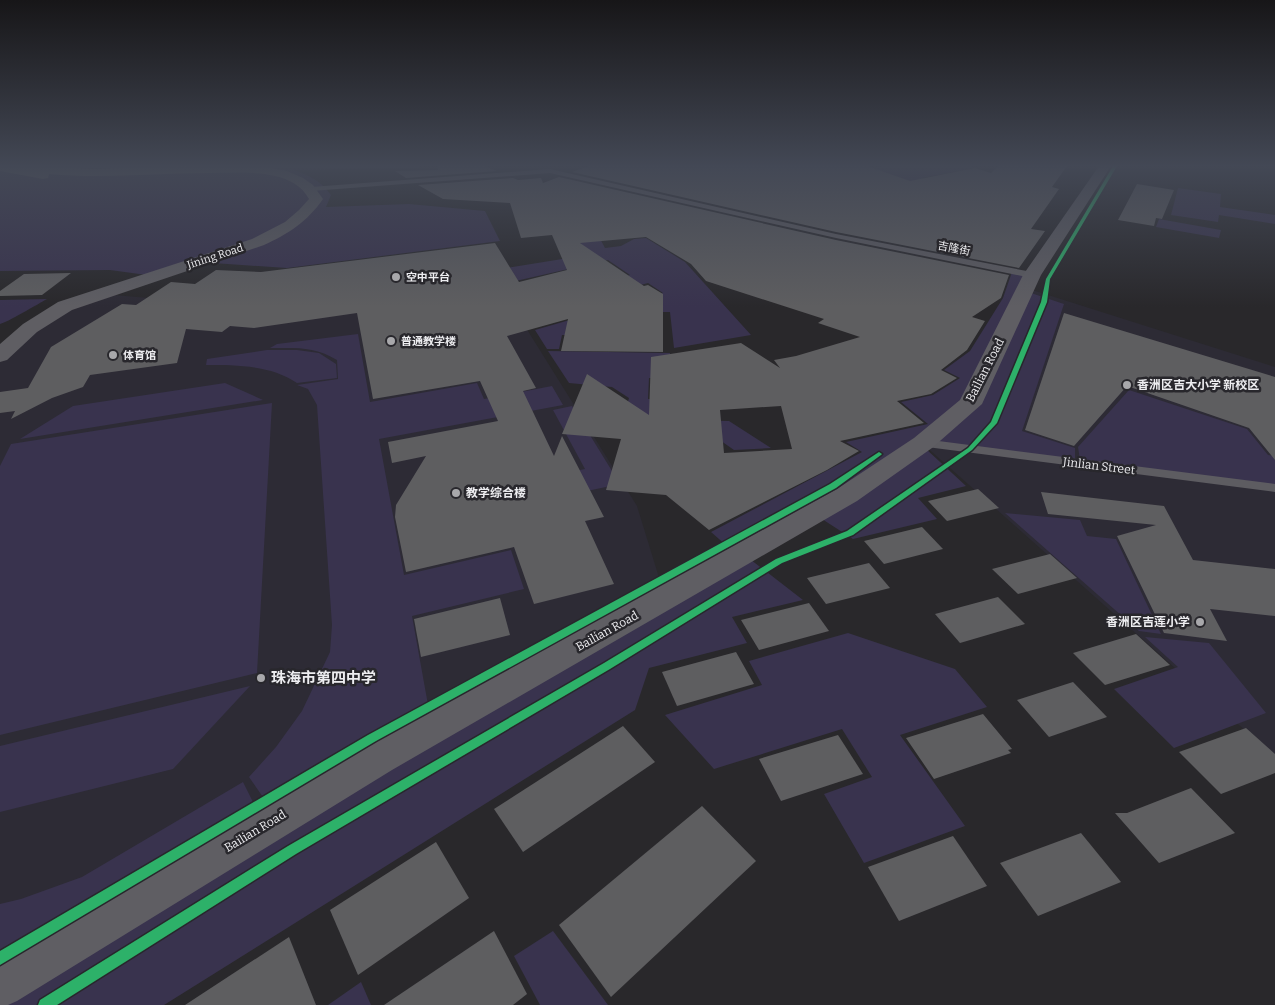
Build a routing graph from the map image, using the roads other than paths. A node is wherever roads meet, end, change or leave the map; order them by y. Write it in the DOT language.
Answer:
graph roads {
  1 [pos="287,213"];
  2 [pos="306,213"];
  3 [pos="734,213"];
  4 [pos="1074,213"];
  5 [pos="1032,276"];
  6 [pos="27,313"];
  7 [pos="0,356"];
  8 [pos="923,443"];
  9 [pos="1275,488"];
  10 [pos="0,984"];
  1 -- 6 [label="main road, Jining Road"];
  2 -- 7 [label="main road, Jining Road"];
  3 -- 5 [label="lane, 吉隆街"];
  4 -- 5 [label="main road, Bailian Road"];
  5 -- 8 [label="main road, Bailian Road"];
  8 -- 9 [label="lane, Jinlian Street"];
  8 -- 10 [label="main road, Bailian Road"];
}
